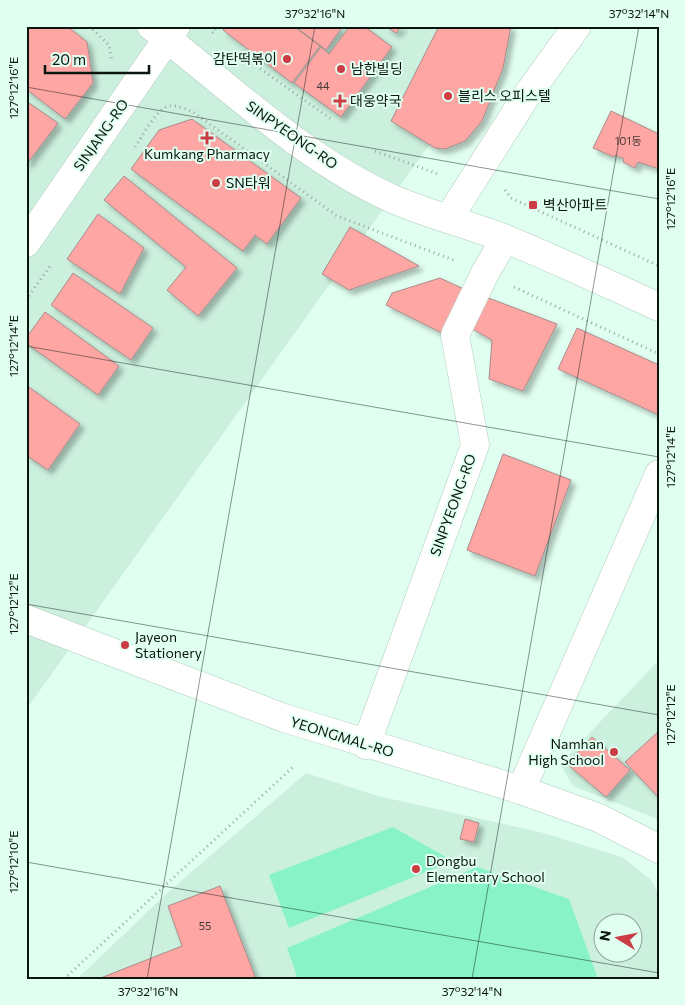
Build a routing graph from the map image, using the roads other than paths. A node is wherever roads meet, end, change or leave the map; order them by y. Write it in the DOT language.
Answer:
graph roads {
  1 [pos="577,26"];
  2 [pos="165,30"];
  3 [pos="448,219"];
  4 [pos="505,239"];
  5 [pos="26,243"];
  6 [pos="659,307"];
  7 [pos="659,474"];
  8 [pos="26,619"];
  9 [pos="366,745"];
  10 [pos="521,790"];
  11 [pos="659,849"];
  1 -- 3 [label="street"];
  2 -- 3 [label="street, SINPYEONG-RO"];
  2 -- 5 [label="street, SINJANG-RO"];
  3 -- 4 [label="street, SINPYEONG-RO"];
  4 -- 6 [label="street, SINPYEONG-RO"];
  4 -- 9 [label="street, SINPYEONG-RO"];
  7 -- 10 [label="street"];
  8 -- 9 [label="street, YEONGMAL-RO"];
  9 -- 10 [label="street, YEONGMAL-RO"];
  10 -- 11 [label="street, YEONGMAL-RO"];
}
